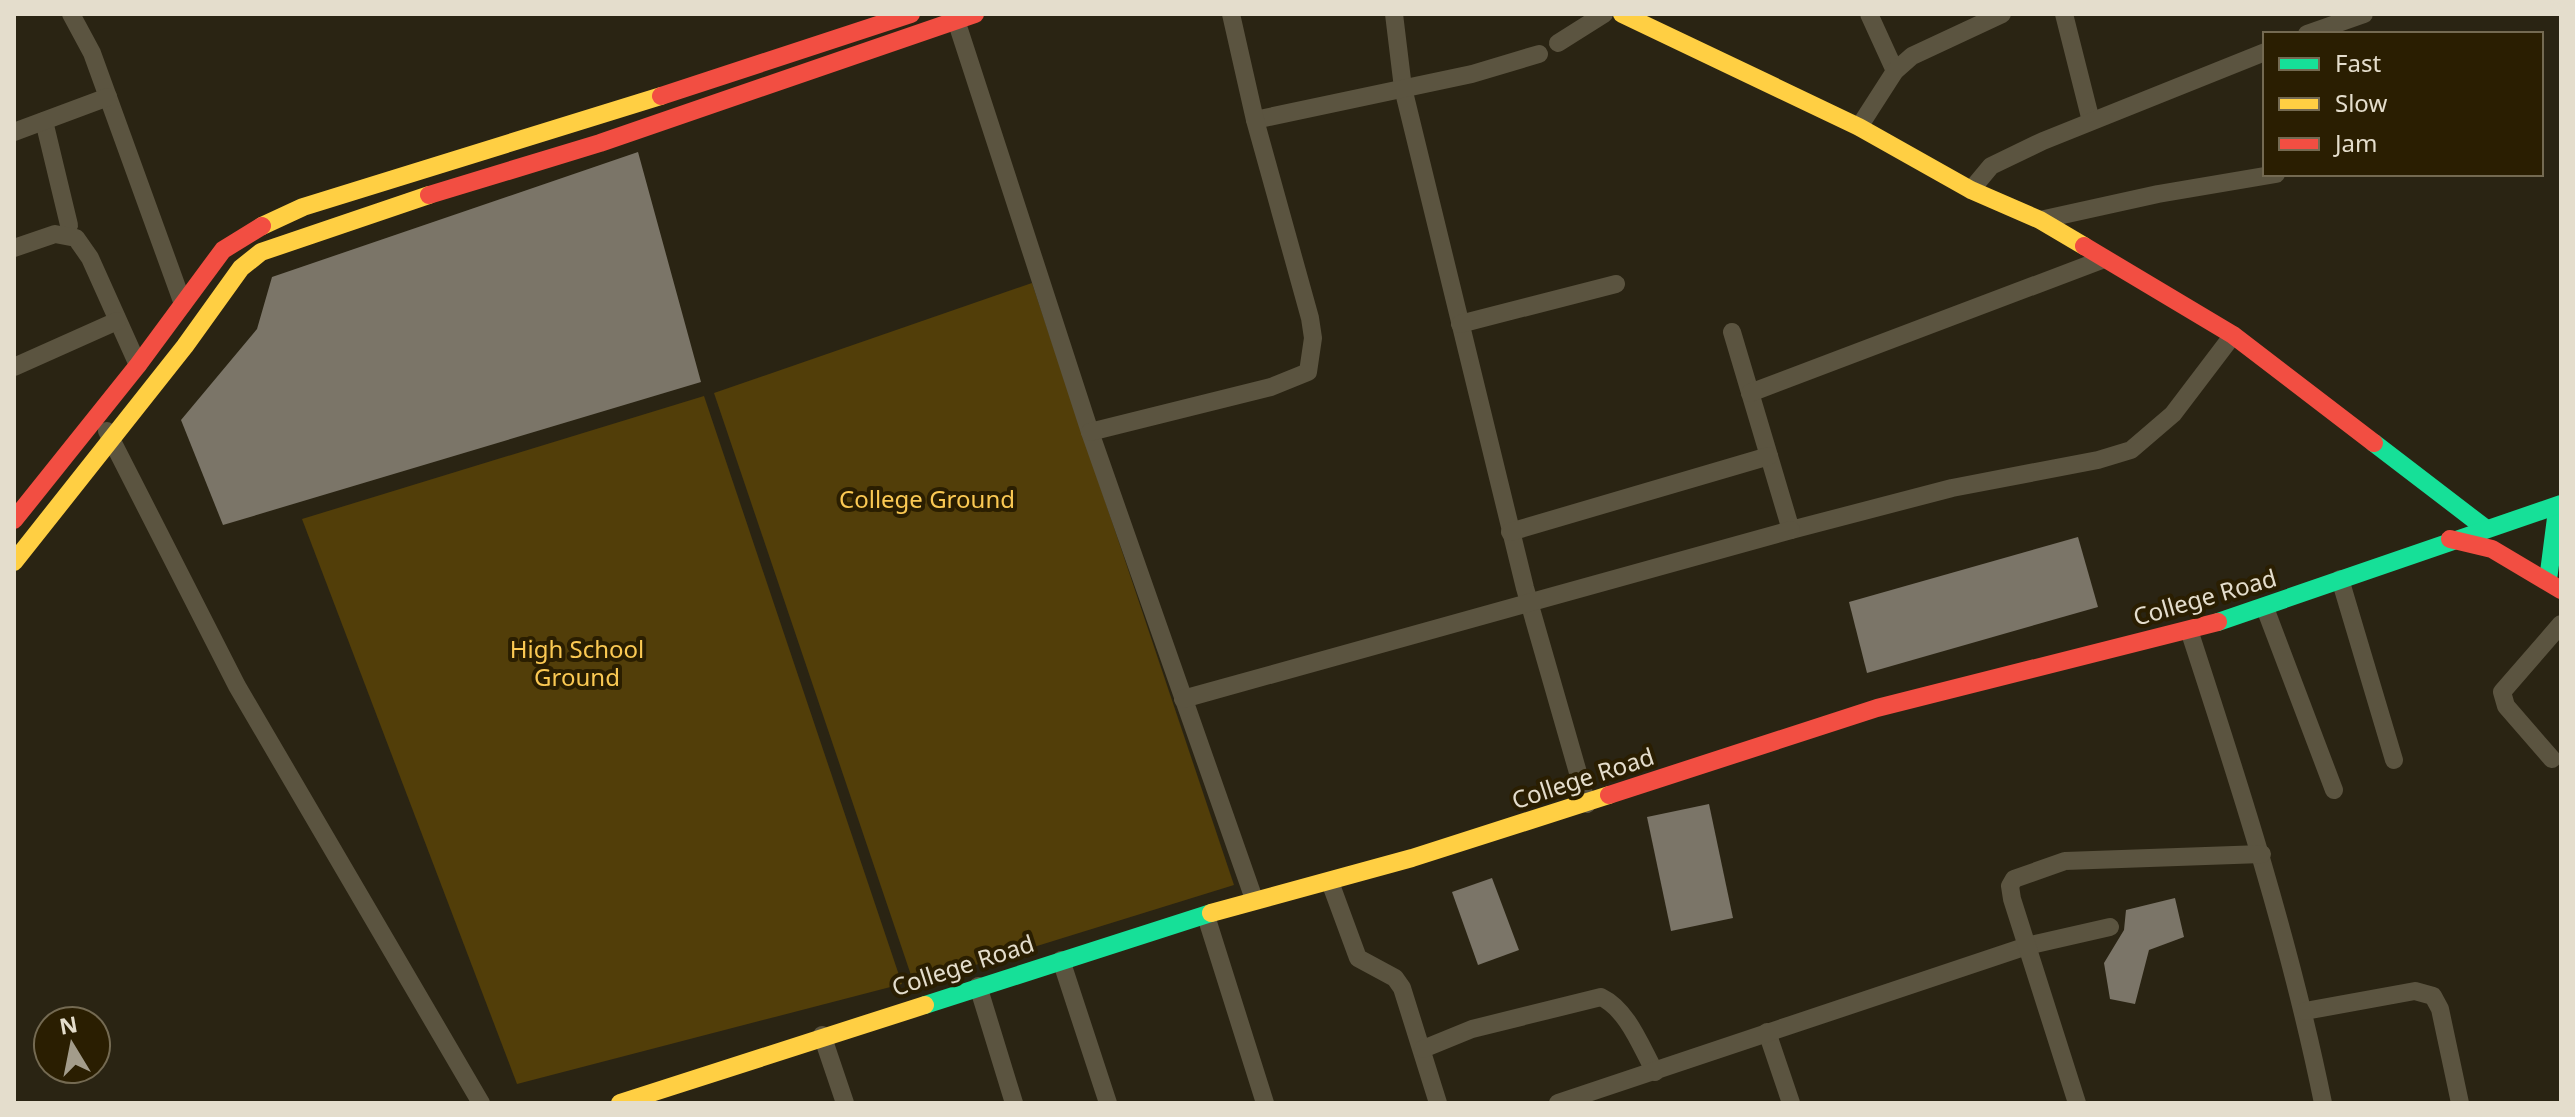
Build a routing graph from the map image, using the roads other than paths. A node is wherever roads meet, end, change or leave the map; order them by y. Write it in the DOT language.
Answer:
graph roads {
  1 [pos="71,14"];
  2 [pos="911,14"];
  3 [pos="975,14"];
  4 [pos="1231,14"];
  5 [pos="1394,14"];
  6 [pos="1604,14"];
  7 [pos="1622,14"];
  8 [pos="1869,14"];
  9 [pos="2002,14"];
  10 [pos="2064,14"];
  11 [pos="2364,14"];
  12 [pos="955,17"];
  13 [pos="2311,32"];
  14 [pos="1558,43"];
  15 [pos="2263,53"];
  16 [pos="1539,54"];
  17 [pos="1895,71"];
  18 [pos="1403,88"];
  19 [pos="108,97"];
  20 [pos="1255,120"];
  21 [pos="44,121"];
  22 [pos="2091,121"];
  23 [pos="1859,127"];
  24 [pos="14,132"];
  25 [pos="2264,176"];
  26 [pos="1971,190"];
  27 [pos="2040,220"];
  28 [pos="69,225"];
  29 [pos="14,248"];
  30 [pos="2104,259"];
  31 [pos="1616,284"];
  32 [pos="183,304"];
  33 [pos="117,321"];
  34 [pos="1460,324"];
  35 [pos="1732,332"];
  36 [pos="2233,335"];
  37 [pos="138,365"];
  38 [pos="14,367"];
  39 [pos="1750,393"];
  40 [pos="98,414"];
  41 [pos="1090,432"];
  42 [pos="111,439"];
  43 [pos="1769,456"];
  44 [pos="2561,504"];
  45 [pos="2561,512"];
  46 [pos="14,520"];
  47 [pos="2485,528"];
  48 [pos="1791,530"];
  49 [pos="1510,532"];
  50 [pos="2450,539"];
  51 [pos="14,562"];
  52 [pos="2340,579"];
  53 [pos="2554,585"];
  54 [pos="1530,605"];
  55 [pos="2265,608"];
  56 [pos="2561,624"];
  57 [pos="2189,630"];
  58 [pos="1183,699"];
  59 [pos="2552,759"];
  60 [pos="2394,760"];
  61 [pos="2334,790"];
  62 [pos="1587,804"];
  63 [pos="2262,854"];
  64 [pos="1330,882"];
  65 [pos="1254,899"];
  66 [pos="1206,916"];
  67 [pos="2110,927"];
  68 [pos="2027,946"];
  69 [pos="1061,960"];
  70 [pos="978,986"];
  71 [pos="2305,1011"];
  72 [pos="1767,1032"];
  73 [pos="822,1035"];
  74 [pos="1423,1049"];
  75 [pos="1655,1072"];
  76 [pos="481,1103"];
  77 [pos="620,1103"];
  78 [pos="845,1103"];
  79 [pos="1014,1103"];
  80 [pos="1108,1103"];
  81 [pos="1265,1103"];
  82 [pos="1438,1103"];
  83 [pos="1558,1103"];
  84 [pos="1791,1103"];
  85 [pos="2077,1103"];
  86 [pos="2323,1103"];
  87 [pos="2460,1103"];
  1 -- 19 [label="street"];
  2 -- 32 [label="street"];
  3 -- 12 [label="street"];
  4 -- 20 [label="street"];
  5 -- 18 [label="street"];
  6 -- 14 [label="street"];
  7 -- 23 [label="street"];
  8 -- 17 [label="street"];
  9 -- 17 [label="street"];
  10 -- 22 [label="street"];
  11 -- 13 [label="street"];
  12 -- 41 [label="street"];
  12 -- 42 [label="street"];
  15 -- 22 [label="street"];
  16 -- 18 [label="street"];
  17 -- 23 [label="street"];
  18 -- 20 [label="street"];
  18 -- 34 [label="street"];
  19 -- 21 [label="street"];
  19 -- 32 [label="street"];
  20 -- 41 [label="street"];
  21 -- 24 [label="street"];
  21 -- 28 [label="street"];
  22 -- 26 [label="street"];
  23 -- 26 [label="street"];
  25 -- 27 [label="street"];
  26 -- 27 [label="street"];
  27 -- 30 [label="street"];
  29 -- 33 [label="street"];
  30 -- 36 [label="street"];
  30 -- 39 [label="street"];
  31 -- 34 [label="street"];
  32 -- 37 [label="street"];
  33 -- 37 [label="street"];
  33 -- 38 [label="street"];
  34 -- 49 [label="street"];
  35 -- 39 [label="street"];
  36 -- 47 [label="street"];
  36 -- 48 [label="street"];
  37 -- 40 [label="street"];
  39 -- 43 [label="street"];
  40 -- 42 [label="street"];
  40 -- 46 [label="street"];
  41 -- 58 [label="street"];
  42 -- 51 [label="street"];
  42 -- 76 [label="street"];
  43 -- 48 [label="street"];
  43 -- 49 [label="street"];
  44 -- 47 [label="street, College Road"];
  45 -- 53 [label="street"];
  47 -- 50 [label="street, College Road"];
  48 -- 54 [label="street"];
  49 -- 54 [label="street"];
  50 -- 52 [label="street, College Road"];
  50 -- 53 [label="street"];
  52 -- 55 [label="street, College Road"];
  52 -- 60 [label="street"];
  54 -- 58 [label="street"];
  54 -- 62 [label="street"];
  55 -- 57 [label="street, College Road"];
  55 -- 61 [label="street"];
  56 -- 59 [label="street"];
  57 -- 62 [label="street, College Road"];
  57 -- 63 [label="street"];
  58 -- 65 [label="street"];
  62 -- 64 [label="street, College Road"];
  63 -- 68 [label="street"];
  63 -- 71 [label="street"];
  64 -- 65 [label="street, College Road"];
  64 -- 74 [label="street"];
  65 -- 66 [label="street, College Road"];
  66 -- 69 [label="street, College Road"];
  66 -- 81 [label="street"];
  67 -- 68 [label="street"];
  68 -- 72 [label="street"];
  68 -- 85 [label="street"];
  69 -- 70 [label="street, College Road"];
  69 -- 80 [label="street"];
  70 -- 73 [label="street, College Road"];
  70 -- 79 [label="street"];
  71 -- 86 [label="street"];
  71 -- 87 [label="street"];
  72 -- 75 [label="street"];
  72 -- 84 [label="street"];
  73 -- 77 [label="street, College Road"];
  73 -- 78 [label="street"];
  74 -- 75 [label="street"];
  74 -- 82 [label="street"];
  75 -- 83 [label="street"];
}
